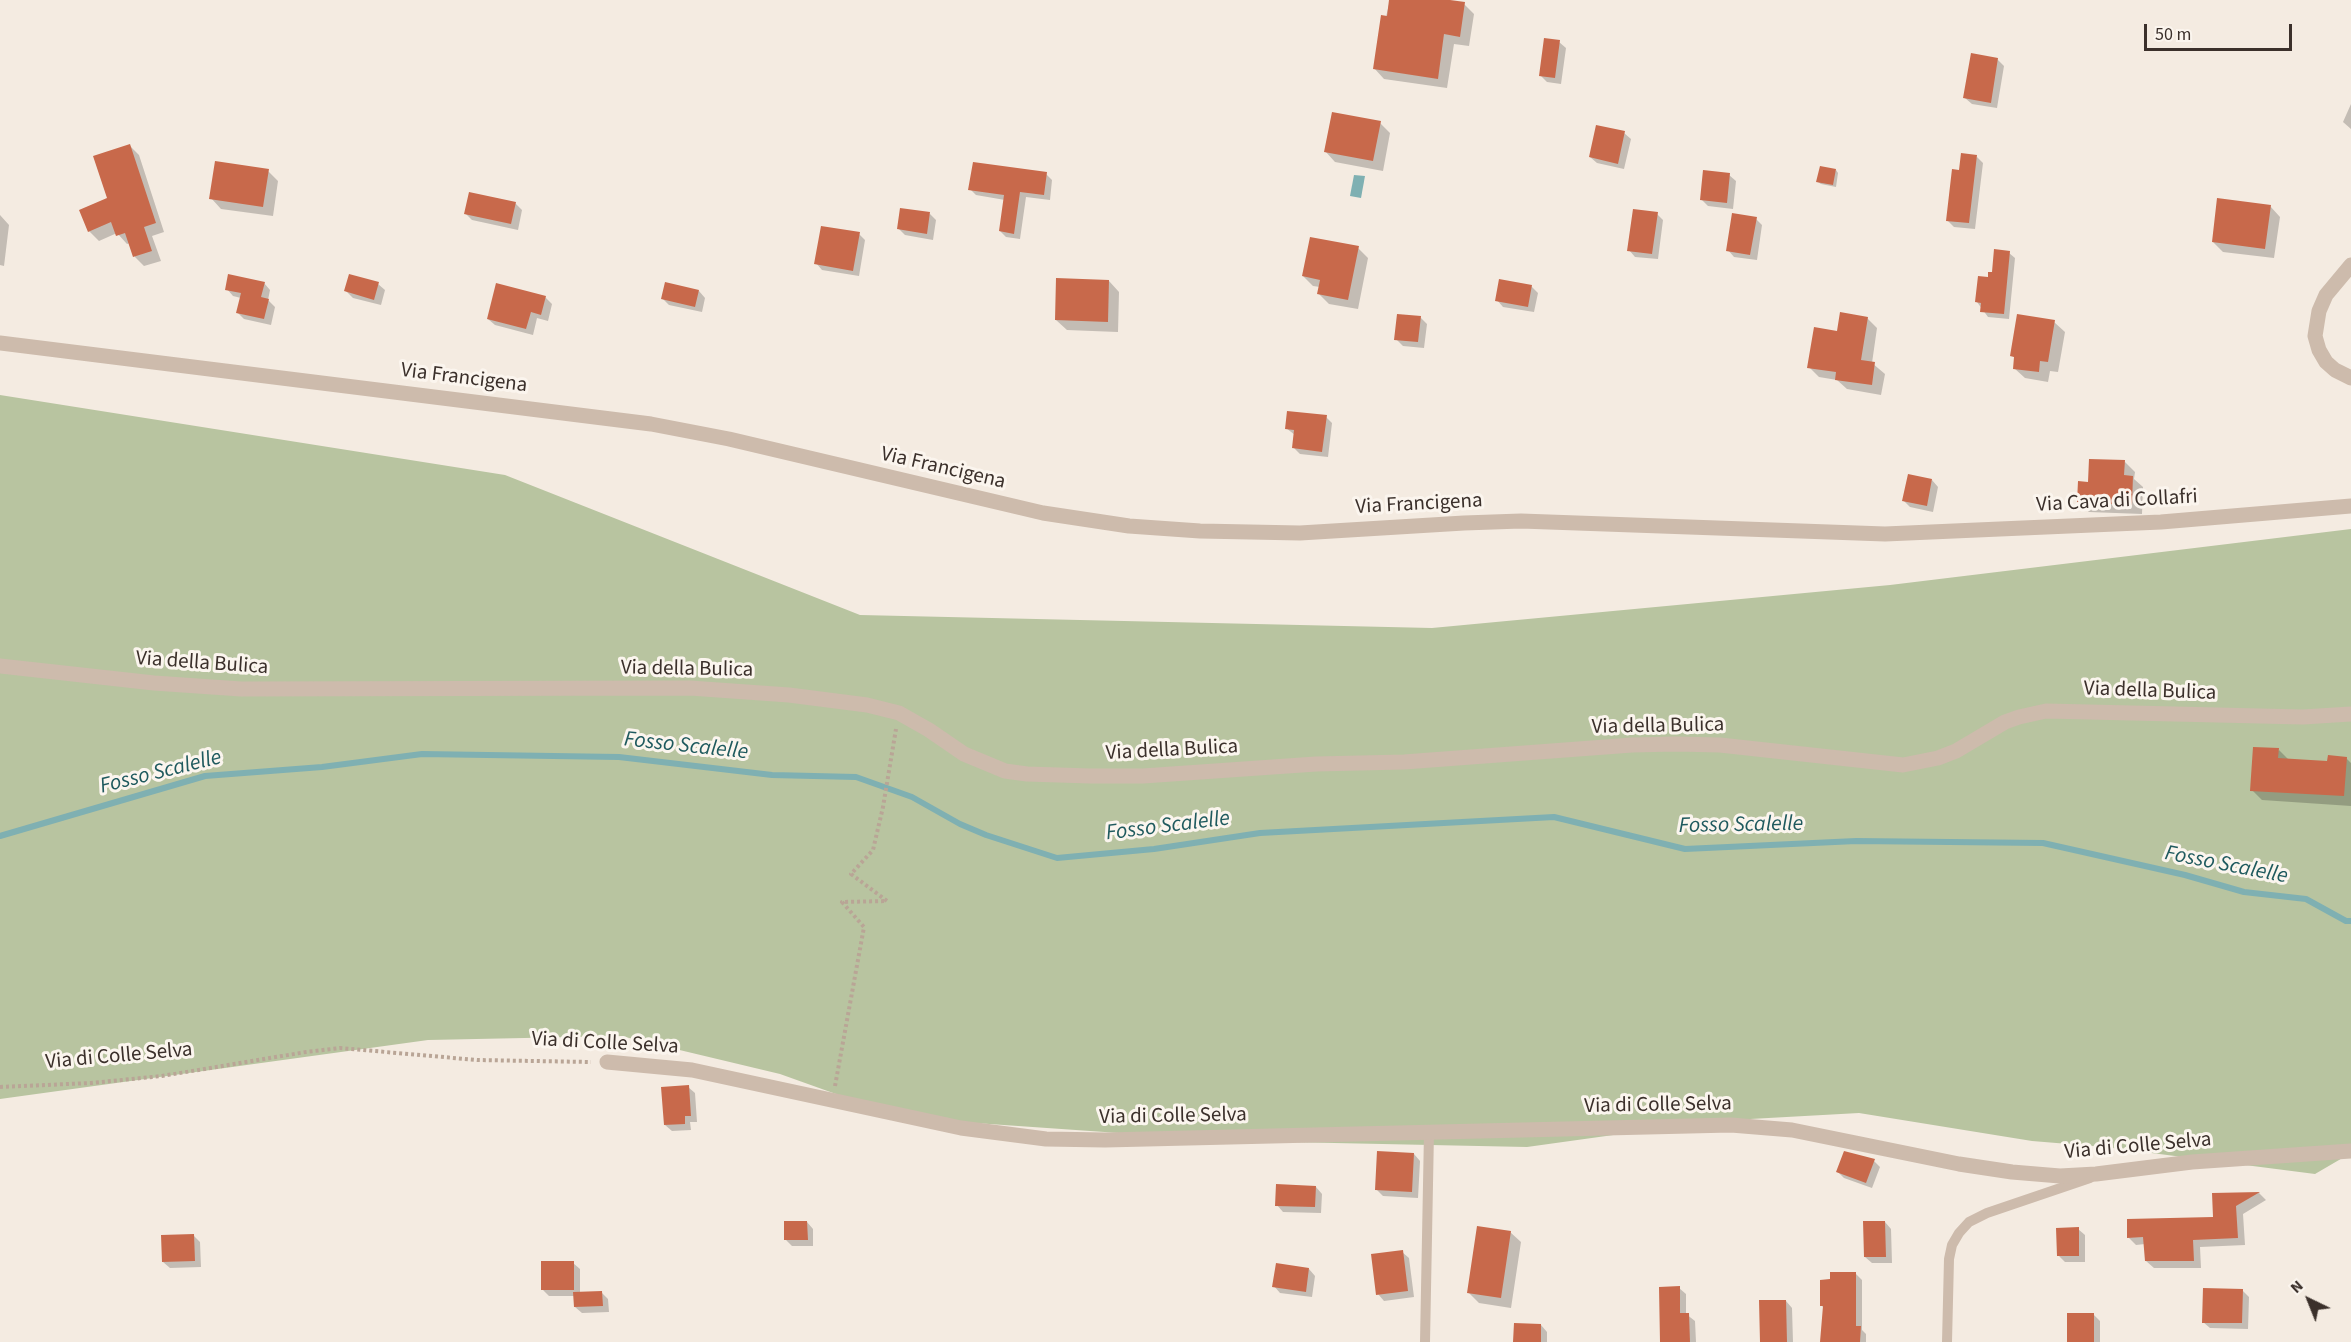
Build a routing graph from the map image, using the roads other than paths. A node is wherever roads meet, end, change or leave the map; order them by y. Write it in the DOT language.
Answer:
graph roads {
  1 [pos="2351,265"];
  2 [pos="0,343"];
  3 [pos="2351,378"];
  4 [pos="2351,506"];
  5 [pos="1885,534"];
  6 [pos="0,666"];
  7 [pos="2351,714"];
  8 [pos="607,1062"];
  9 [pos="1429,1132"];
  10 [pos="2351,1151"];
  11 [pos="2107,1173"];
  12 [pos="1425,1342"];
  13 [pos="1947,1342"];
  1 -- 3 [label="street"];
  2 -- 5 [label="street, Via Francigena"];
  4 -- 5 [label="street, Via Cava di Collafri"];
  6 -- 7 [label="street, Via della Bulica"];
  8 -- 9 [label="street, Via di Colle Selva"];
  9 -- 11 [label="street, Via di Colle Selva"];
  9 -- 12 [label="lane"];
  10 -- 11 [label="street, Via di Colle Selva"];
  11 -- 13 [label="lane"];
}
